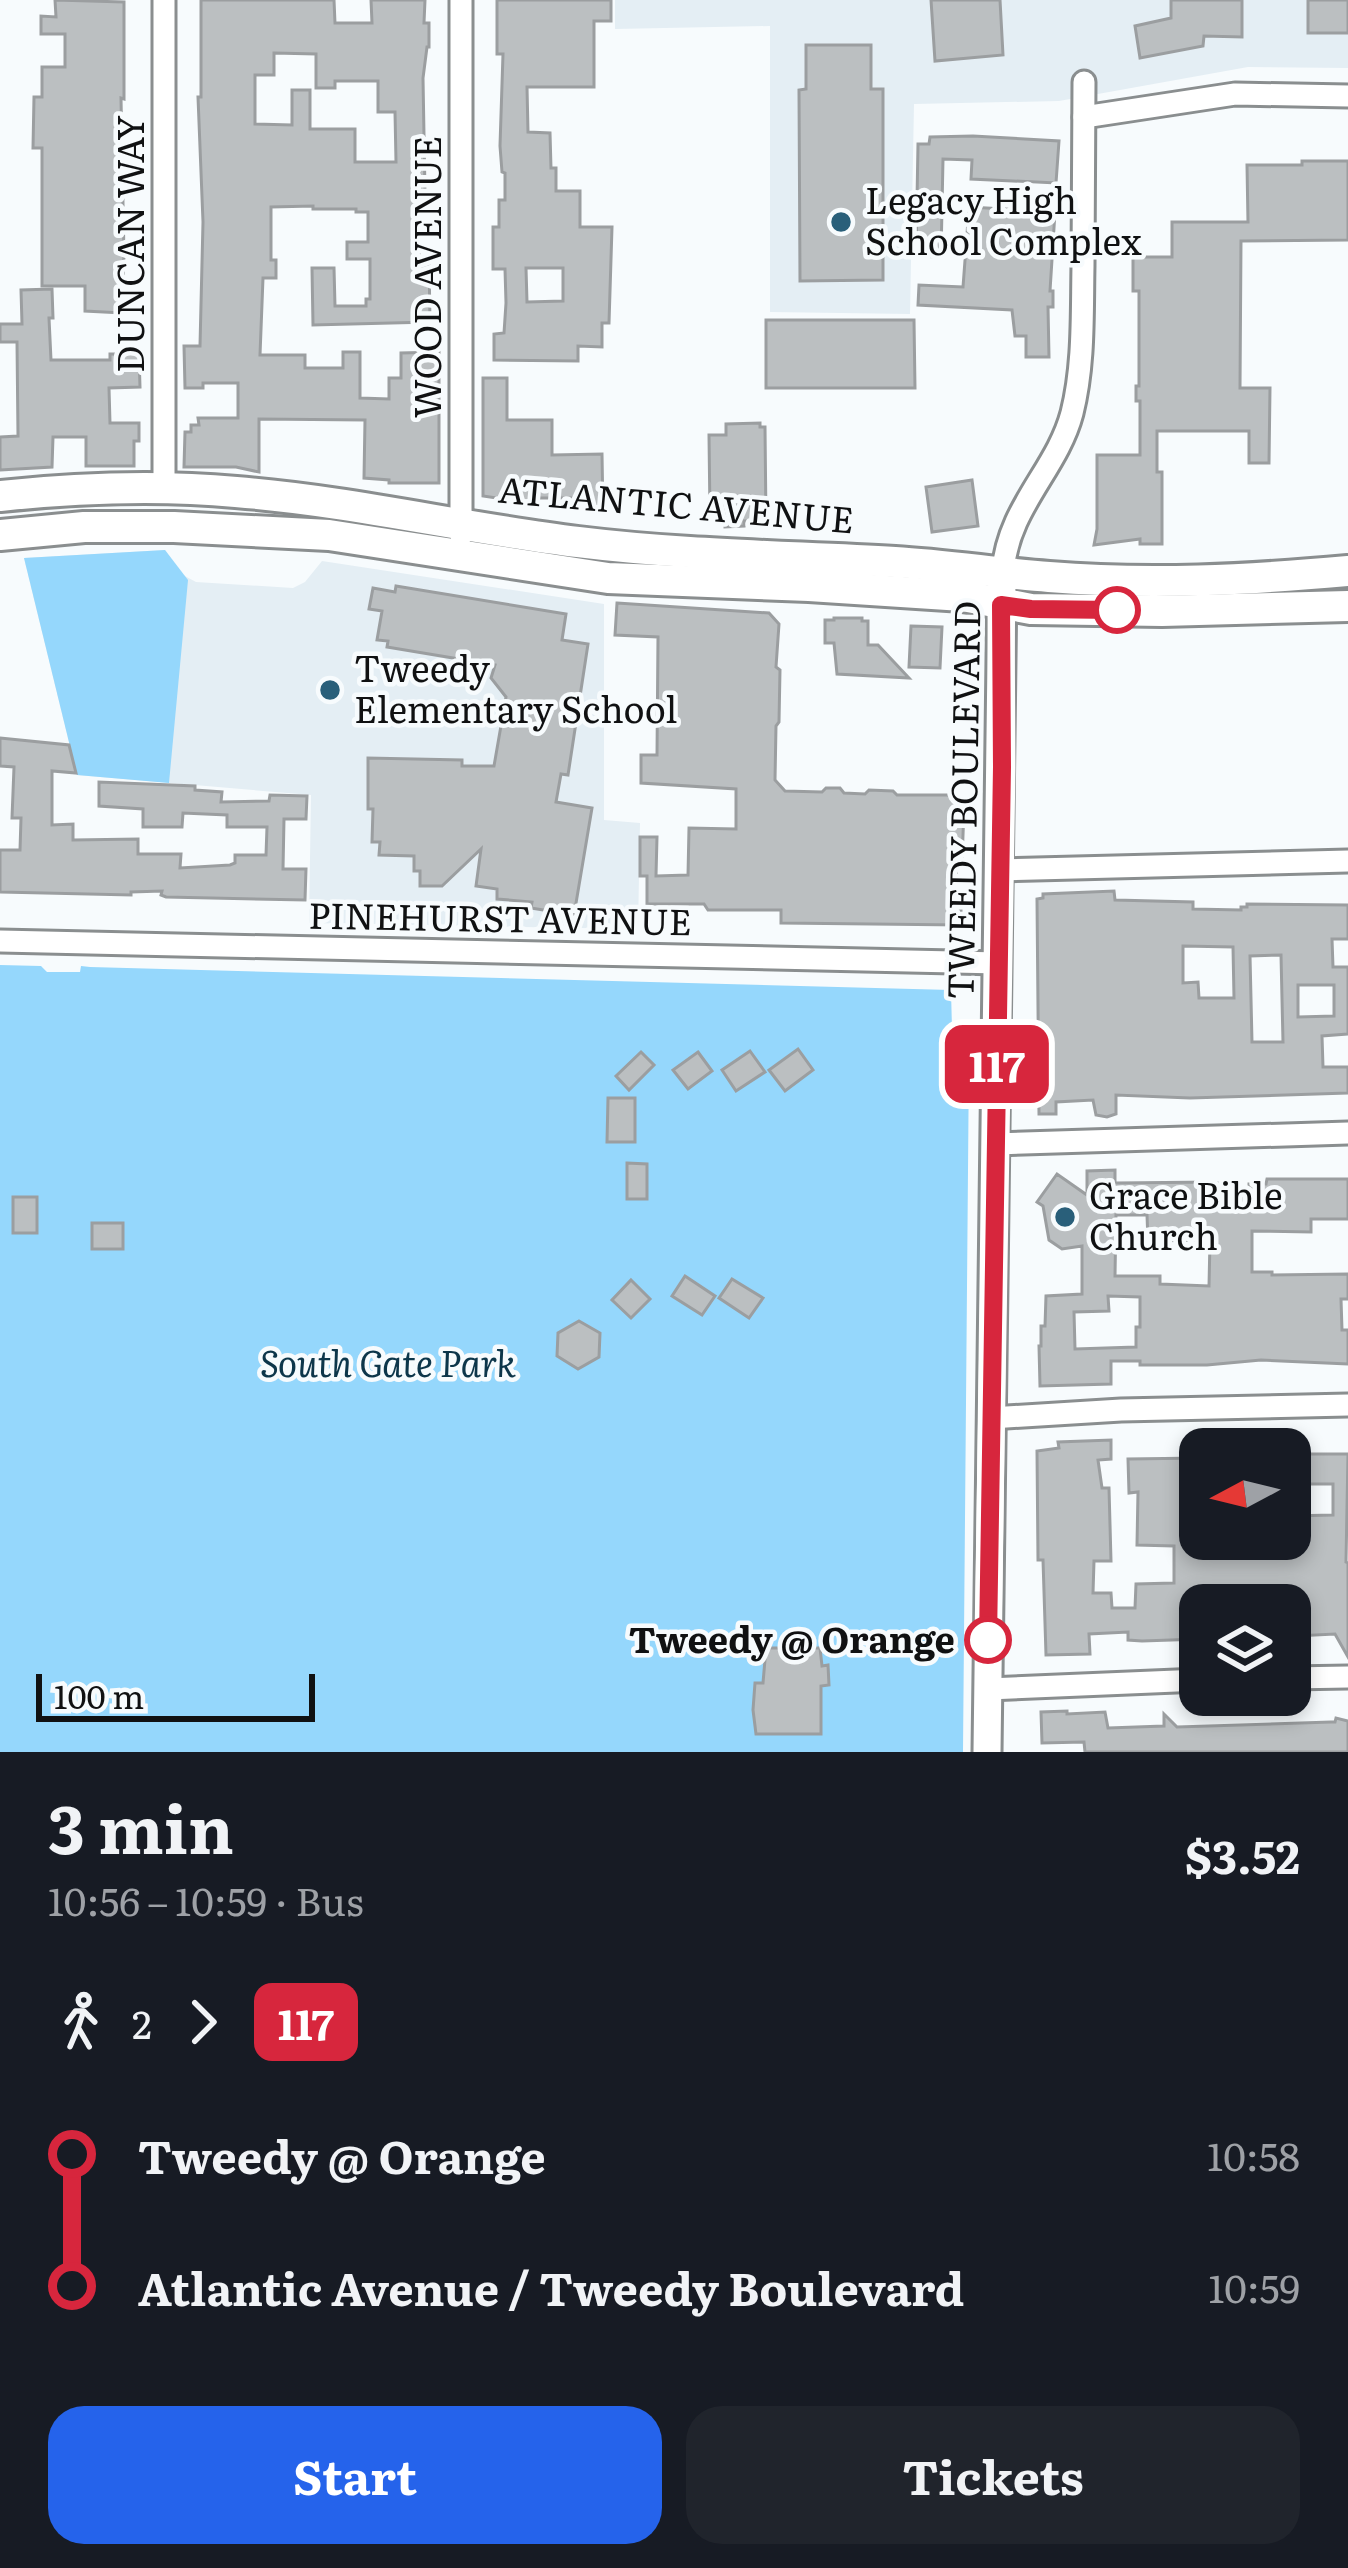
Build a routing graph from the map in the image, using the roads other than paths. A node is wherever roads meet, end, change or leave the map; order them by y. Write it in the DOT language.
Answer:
graph roads {
  1 [pos="164,0"];
  2 [pos="461,0"];
  3 [pos="1084,82"];
  4 [pos="1348,96"];
  5 [pos="1084,117"];
  6 [pos="164,488"];
  7 [pos="0,496"];
  8 [pos="0,536"];
  9 [pos="461,540"];
  10 [pos="1003,571"];
  11 [pos="1348,571"];
  12 [pos="1001,605"];
  13 [pos="1348,606"];
  14 [pos="1348,861"];
  15 [pos="1000,870"];
  16 [pos="0,941"];
  17 [pos="999,963"];
  18 [pos="1348,1133"];
  19 [pos="995,1144"];
  20 [pos="1348,1405"];
  21 [pos="991,1418"];
  22 [pos="1348,1677"];
  23 [pos="1311,1678"];
  24 [pos="1179,1681"];
  25 [pos="988,1689"];
  26 [pos="987,1752"];
  1 -- 6 [label="street, DUNCAN WAY"];
  2 -- 9 [label="street, WOOD AVENUE"];
  3 -- 5 [label="street, TWEEDY BOULEVARD"];
  4 -- 5 [label="street"];
  5 -- 10 [label="street, TWEEDY BOULEVARD"];
  6 -- 7 [label="main road, ATLANTIC AVENUE"];
  6 -- 9 [label="main road, ATLANTIC AVENUE"];
  8 -- 9 [label="main road, ATLANTIC AVENUE"];
  9 -- 10 [label="main road, ATLANTIC AVENUE"];
  9 -- 12 [label="main road, ATLANTIC AVENUE"];
  10 -- 11 [label="main road, ATLANTIC AVENUE"];
  10 -- 12 [label="main road, TWEEDY BOULEVARD"];
  12 -- 13 [label="main road, ATLANTIC AVENUE"];
  12 -- 15 [label="main road, TWEEDY BOULEVARD"];
  14 -- 15 [label="street"];
  15 -- 17 [label="main road, TWEEDY BOULEVARD"];
  16 -- 17 [label="street, PINEHURST AVENUE"];
  17 -- 19 [label="main road, TWEEDY BOULEVARD"];
  18 -- 19 [label="street"];
  19 -- 21 [label="main road, TWEEDY BOULEVARD"];
  20 -- 21 [label="street"];
  21 -- 25 [label="main road, TWEEDY BOULEVARD"];
  22 -- 23 [label="street"];
  24 -- 25 [label="street"];
  25 -- 26 [label="main road, TWEEDY BOULEVARD"];
}
